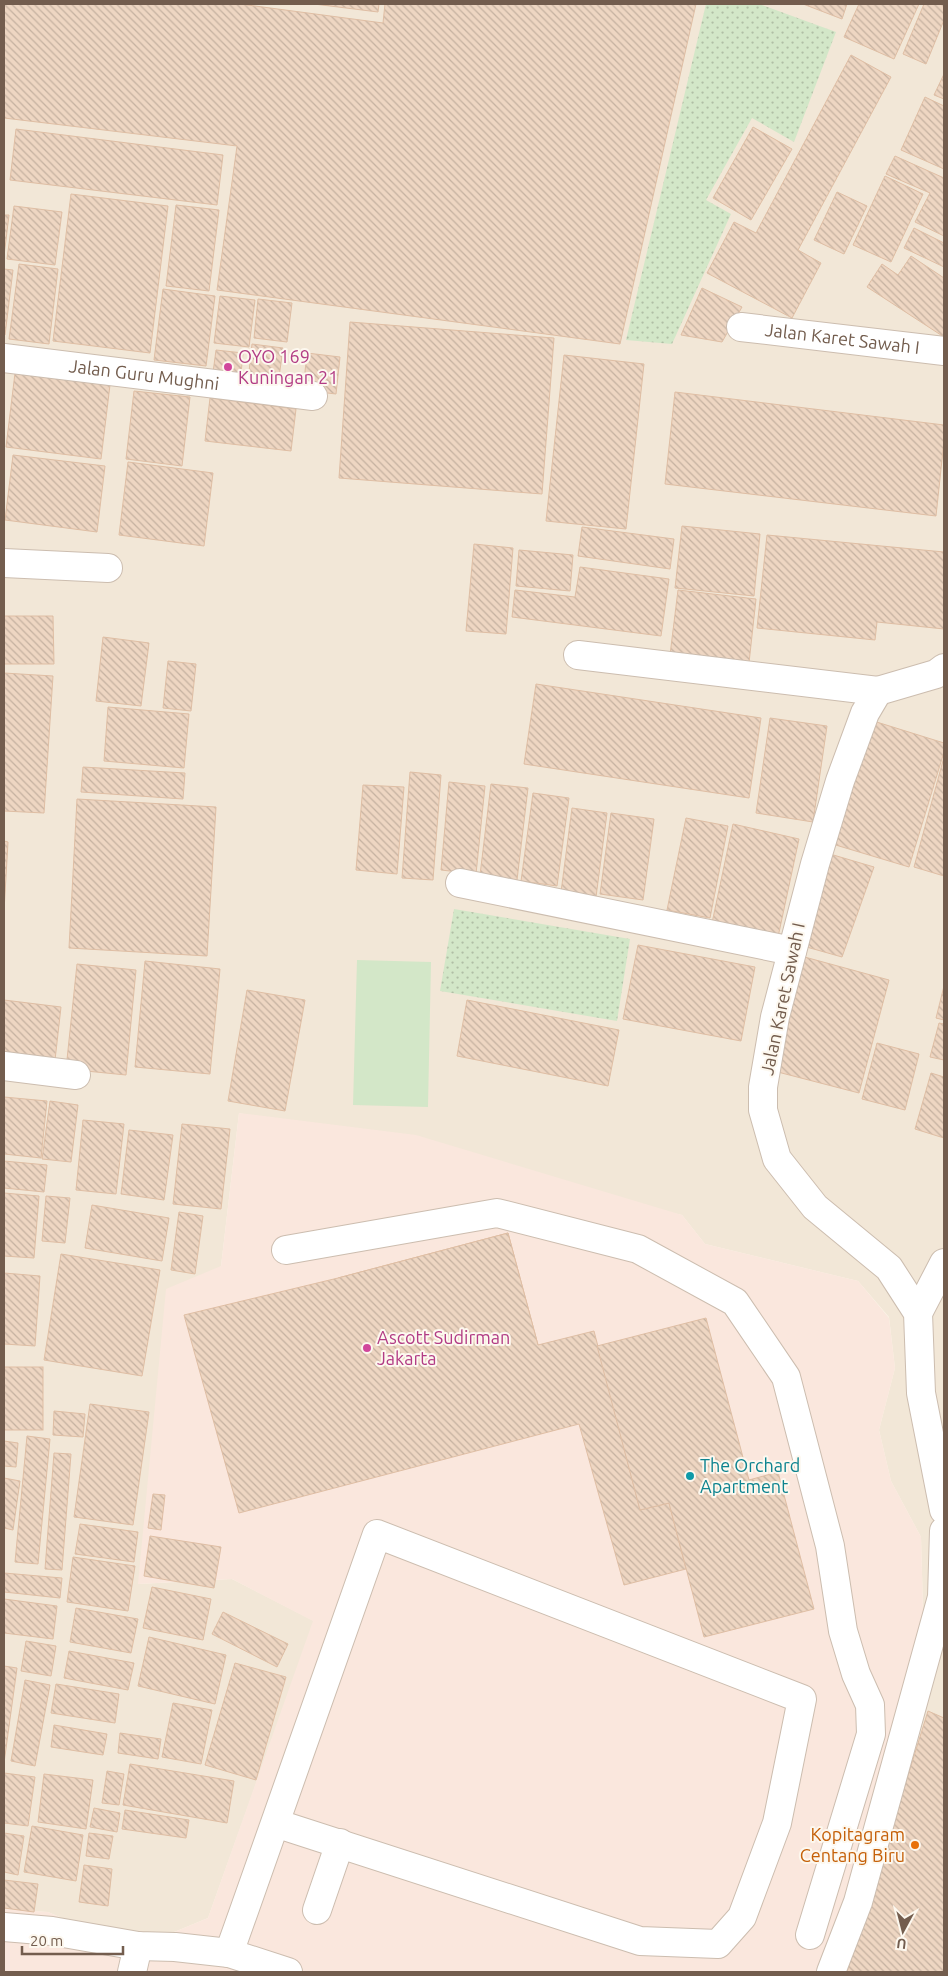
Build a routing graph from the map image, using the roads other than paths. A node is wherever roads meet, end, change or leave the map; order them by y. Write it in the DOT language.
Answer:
graph roads {
  1 [pos="741,327"];
  2 [pos="944,351"];
  3 [pos="4,358"];
  4 [pos="314,396"];
  5 [pos="4,563"];
  6 [pos="108,568"];
  7 [pos="578,656"];
  8 [pos="944,668"];
  9 [pos="878,691"];
  10 [pos="460,883"];
  11 [pos="792,951"];
  12 [pos="4,1066"];
  13 [pos="76,1075"];
  14 [pos="286,1250"];
  15 [pos="944,1263"];
  16 [pos="918,1312"];
  17 [pos="944,1510"];
  18 [pos="944,1531"];
  19 [pos="275,1823"];
  20 [pos="340,1843"];
  21 [pos="317,1910"];
  22 [pos="4,1927"];
  23 [pos="810,1934"];
  24 [pos="138,1946"];
  25 [pos="229,1953"];
  26 [pos="132,1972"];
  27 [pos="288,1972"];
  28 [pos="832,1972"];
  1 -- 2 [label="street, Jalan Karet Sawah I"];
  3 -- 4 [label="street, Jalan Guru Mughni"];
  5 -- 6 [label="street"];
  7 -- 9 [label="street"];
  8 -- 9 [label="street"];
  9 -- 11 [label="street, Jalan Karet Sawah I"];
  10 -- 11 [label="street"];
  11 -- 16 [label="street, Jalan Karet Sawah I"];
  12 -- 13 [label="street"];
  14 -- 23 [label="street"];
  15 -- 16 [label="street"];
  16 -- 17 [label="street"];
  18 -- 28 [label="street"];
  19 -- 20 [label="street"];
  19 -- 20 [label="street"];
  19 -- 25 [label="street"];
  20 -- 21 [label="street"];
  22 -- 24 [label="street"];
  24 -- 25 [label="street"];
  24 -- 26 [label="street"];
  25 -- 27 [label="street"];
}
